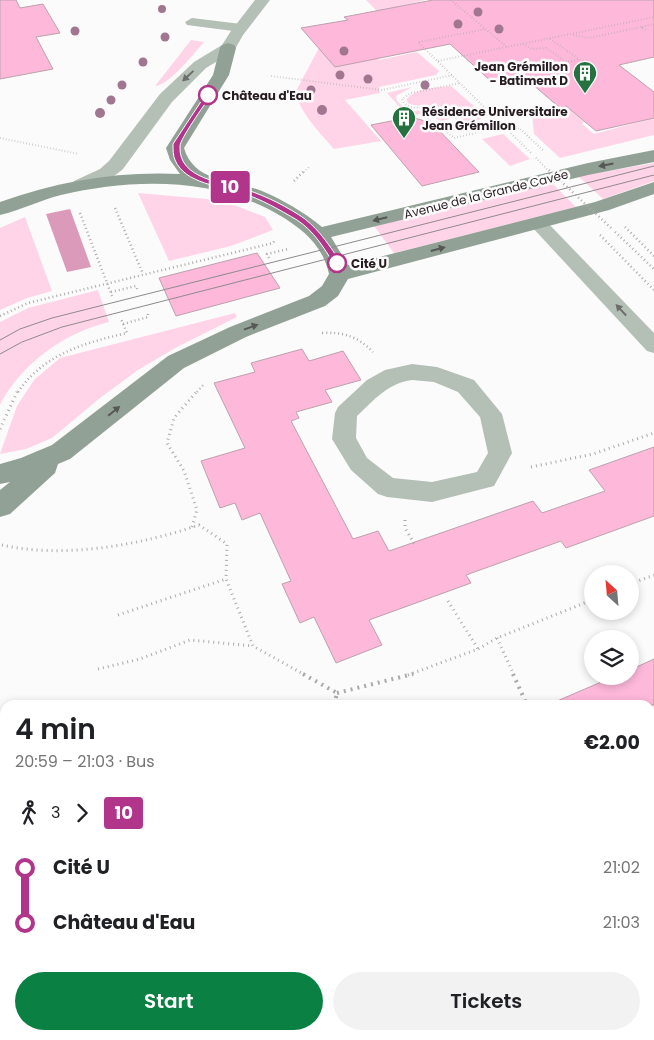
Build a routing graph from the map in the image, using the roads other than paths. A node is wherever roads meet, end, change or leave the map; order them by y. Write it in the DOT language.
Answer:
graph roads {
  1 [pos="263,0"];
  2 [pos="192,22"];
  3 [pos="241,28"];
  4 [pos="228,48"];
  5 [pos="654,156"];
  6 [pos="210,184"];
  7 [pos="81,185"];
  8 [pos="654,188"];
  9 [pos="0,210"];
  10 [pos="538,223"];
  11 [pos="318,234"];
  12 [pos="340,274"];
  13 [pos="654,346"];
  14 [pos="76,442"];
  15 [pos="493,464"];
  16 [pos="0,474"];
  17 [pos="0,506"];
  1 -- 3 [label="street"];
  2 -- 3 [label="lane"];
  3 -- 4 [label="street"];
  4 -- 6 [label="main road"];
  4 -- 7 [label="street, one-way"];
  5 -- 11 [label="main road, Avenue de la Grande Cavée, one-way"];
  6 -- 7 [label="main road"];
  6 -- 11 [label="main road"];
  7 -- 9 [label="main road"];
  8 -- 10 [label="main road"];
  12 -- 10 [label="main road, one-way"];
  13 -- 10 [label="lane, one-way"];
  11 -- 12 [label="main road"];
  14 -- 12 [label="main road, one-way"];
  14 -- 16 [label="main road"];
  14 -- 17 [label="main road"];
  15 -- 15 [label="lane"];
}
